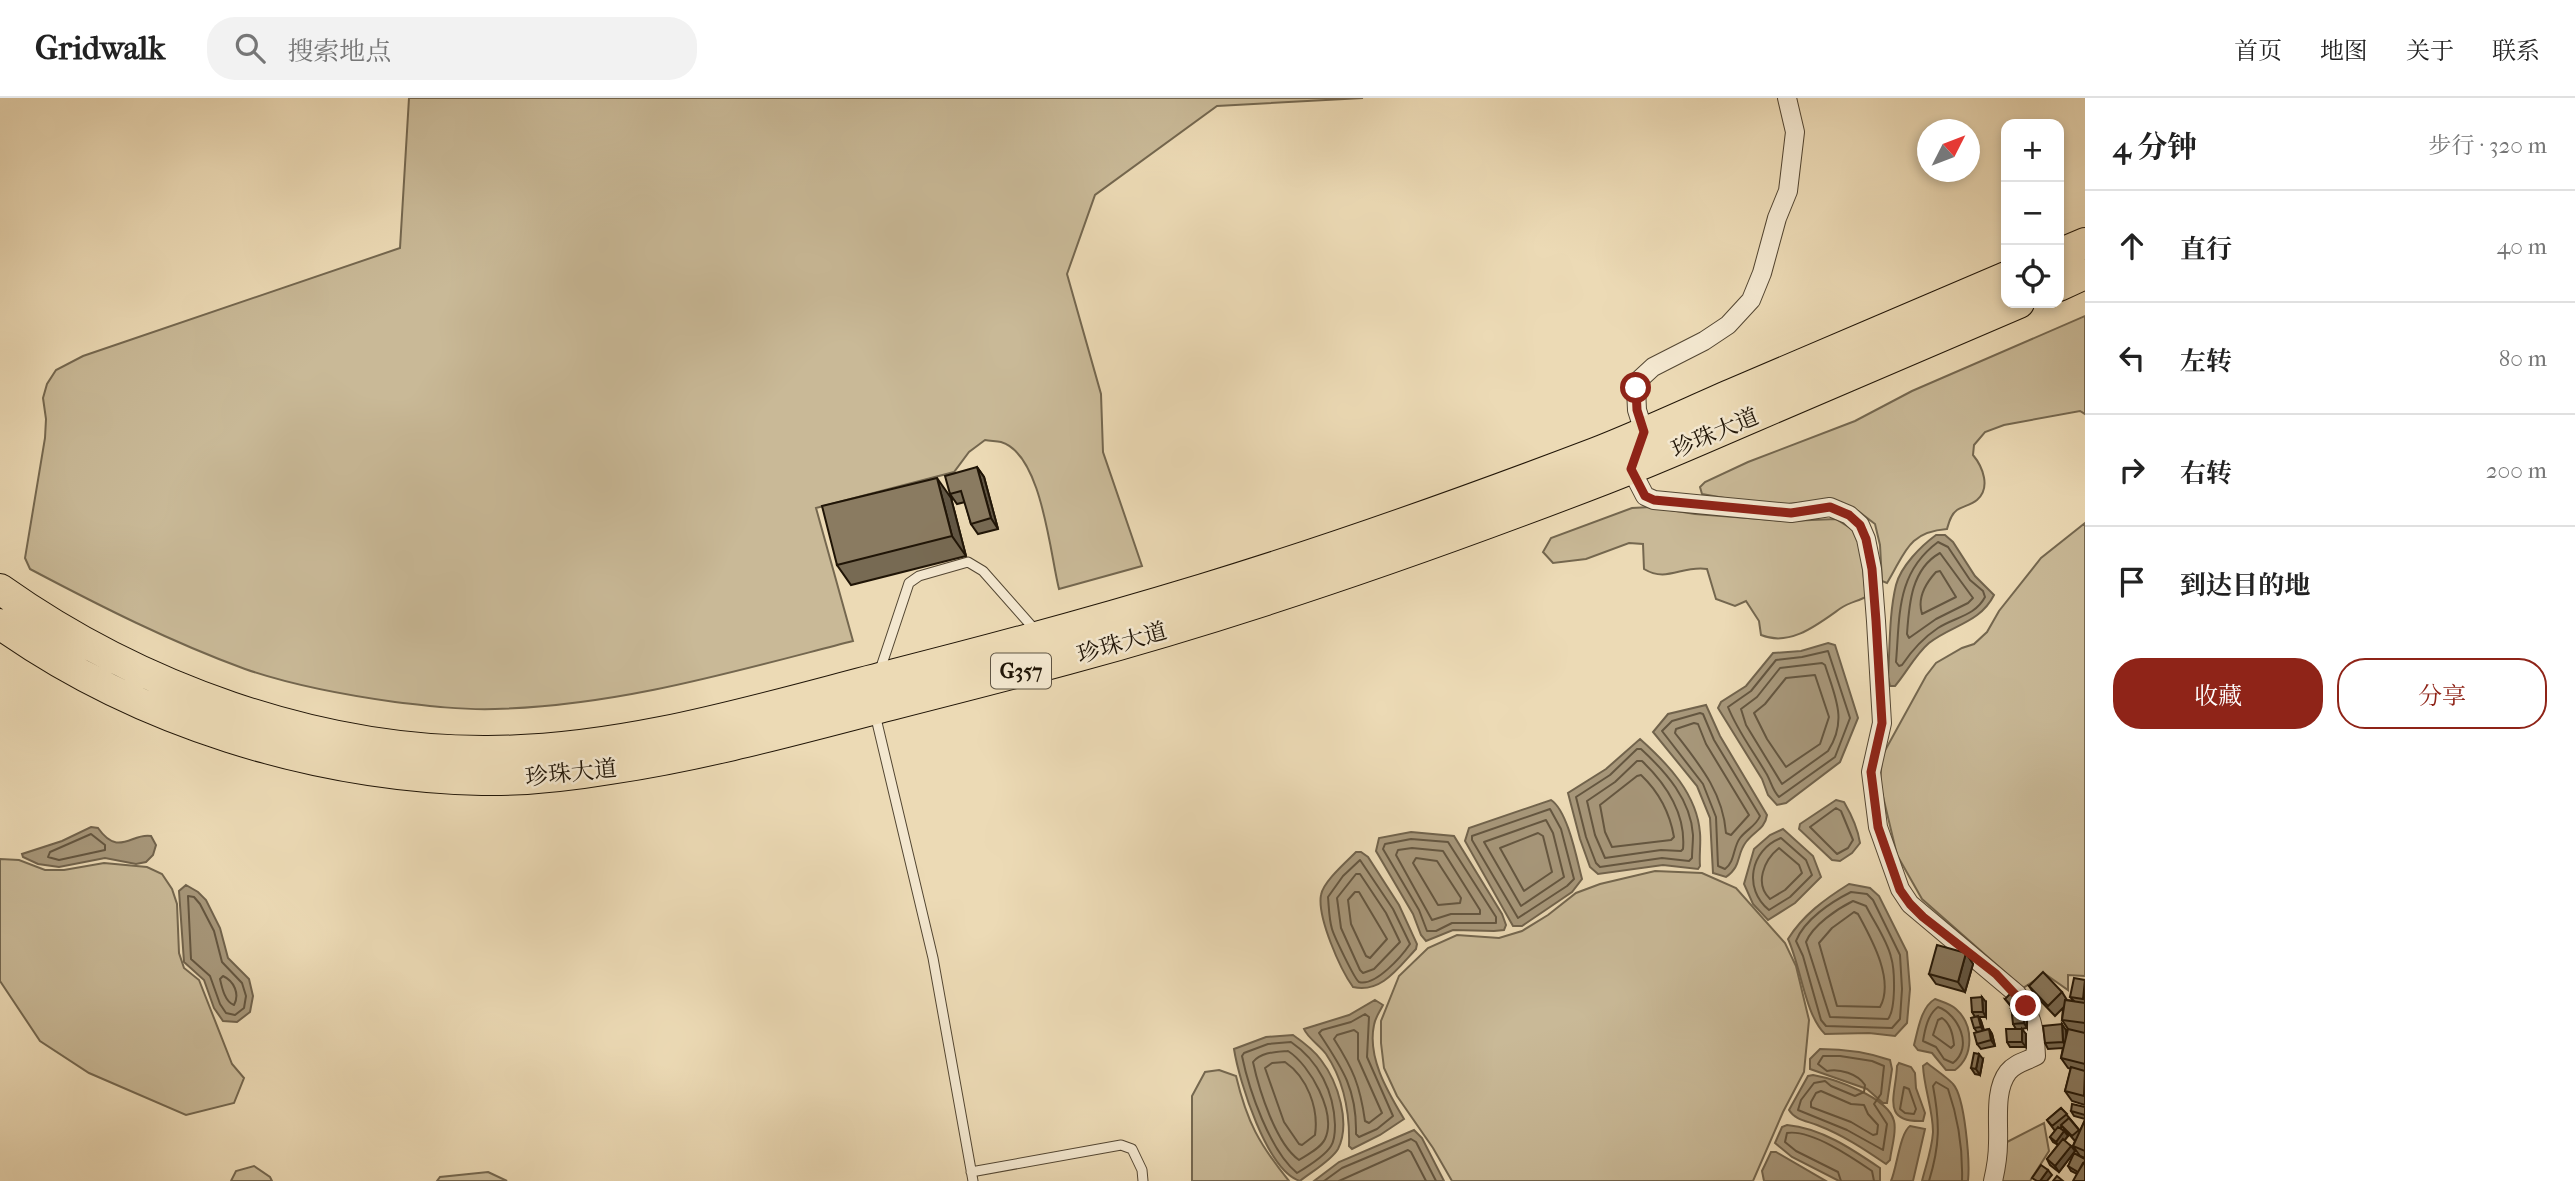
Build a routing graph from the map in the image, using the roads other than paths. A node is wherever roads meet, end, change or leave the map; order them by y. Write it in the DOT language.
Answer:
graph roads {
  1 [pos="1787,98"];
  2 [pos="2085,243"];
  3 [pos="2064,252"];
  4 [pos="2085,274"];
  5 [pos="2001,279"];
  6 [pos="2064,284"];
  7 [pos="2007,308"];
  8 [pos="1644,432"];
  9 [pos="1631,469"];
  10 [pos="0,589"];
  11 [pos="0,624"];
  12 [pos="1041,636"];
  13 [pos="879,678"];
  14 [pos="874,709"];
  15 [pos="972,1176"];
  16 [pos="1143,1181"];
  17 [pos="1993,1181"];
  1 -- 8 [label="street"];
  2 -- 3 [label="highway"];
  4 -- 6 [label="highway"];
  5 -- 8 [label="highway, 珍珠大道 / G357"];
  7 -- 9 [label="highway, 珍珠大道 / G357"];
  8 -- 9 [label="street"];
  8 -- 12 [label="highway, 珍珠大道 / G357"];
  9 -- 14 [label="highway, 珍珠大道 / G357"];
  9 -- 17 [label="street"];
  10 -- 13 [label="highway, 珍珠大道 / G357"];
  11 -- 14 [label="highway, 珍珠大道 / G357"];
  12 -- 13 [label="highway, 珍珠大道 / G357"];
  12 -- 13 [label="lane"];
  14 -- 15 [label="lane"];
  15 -- 16 [label="lane"];
}
